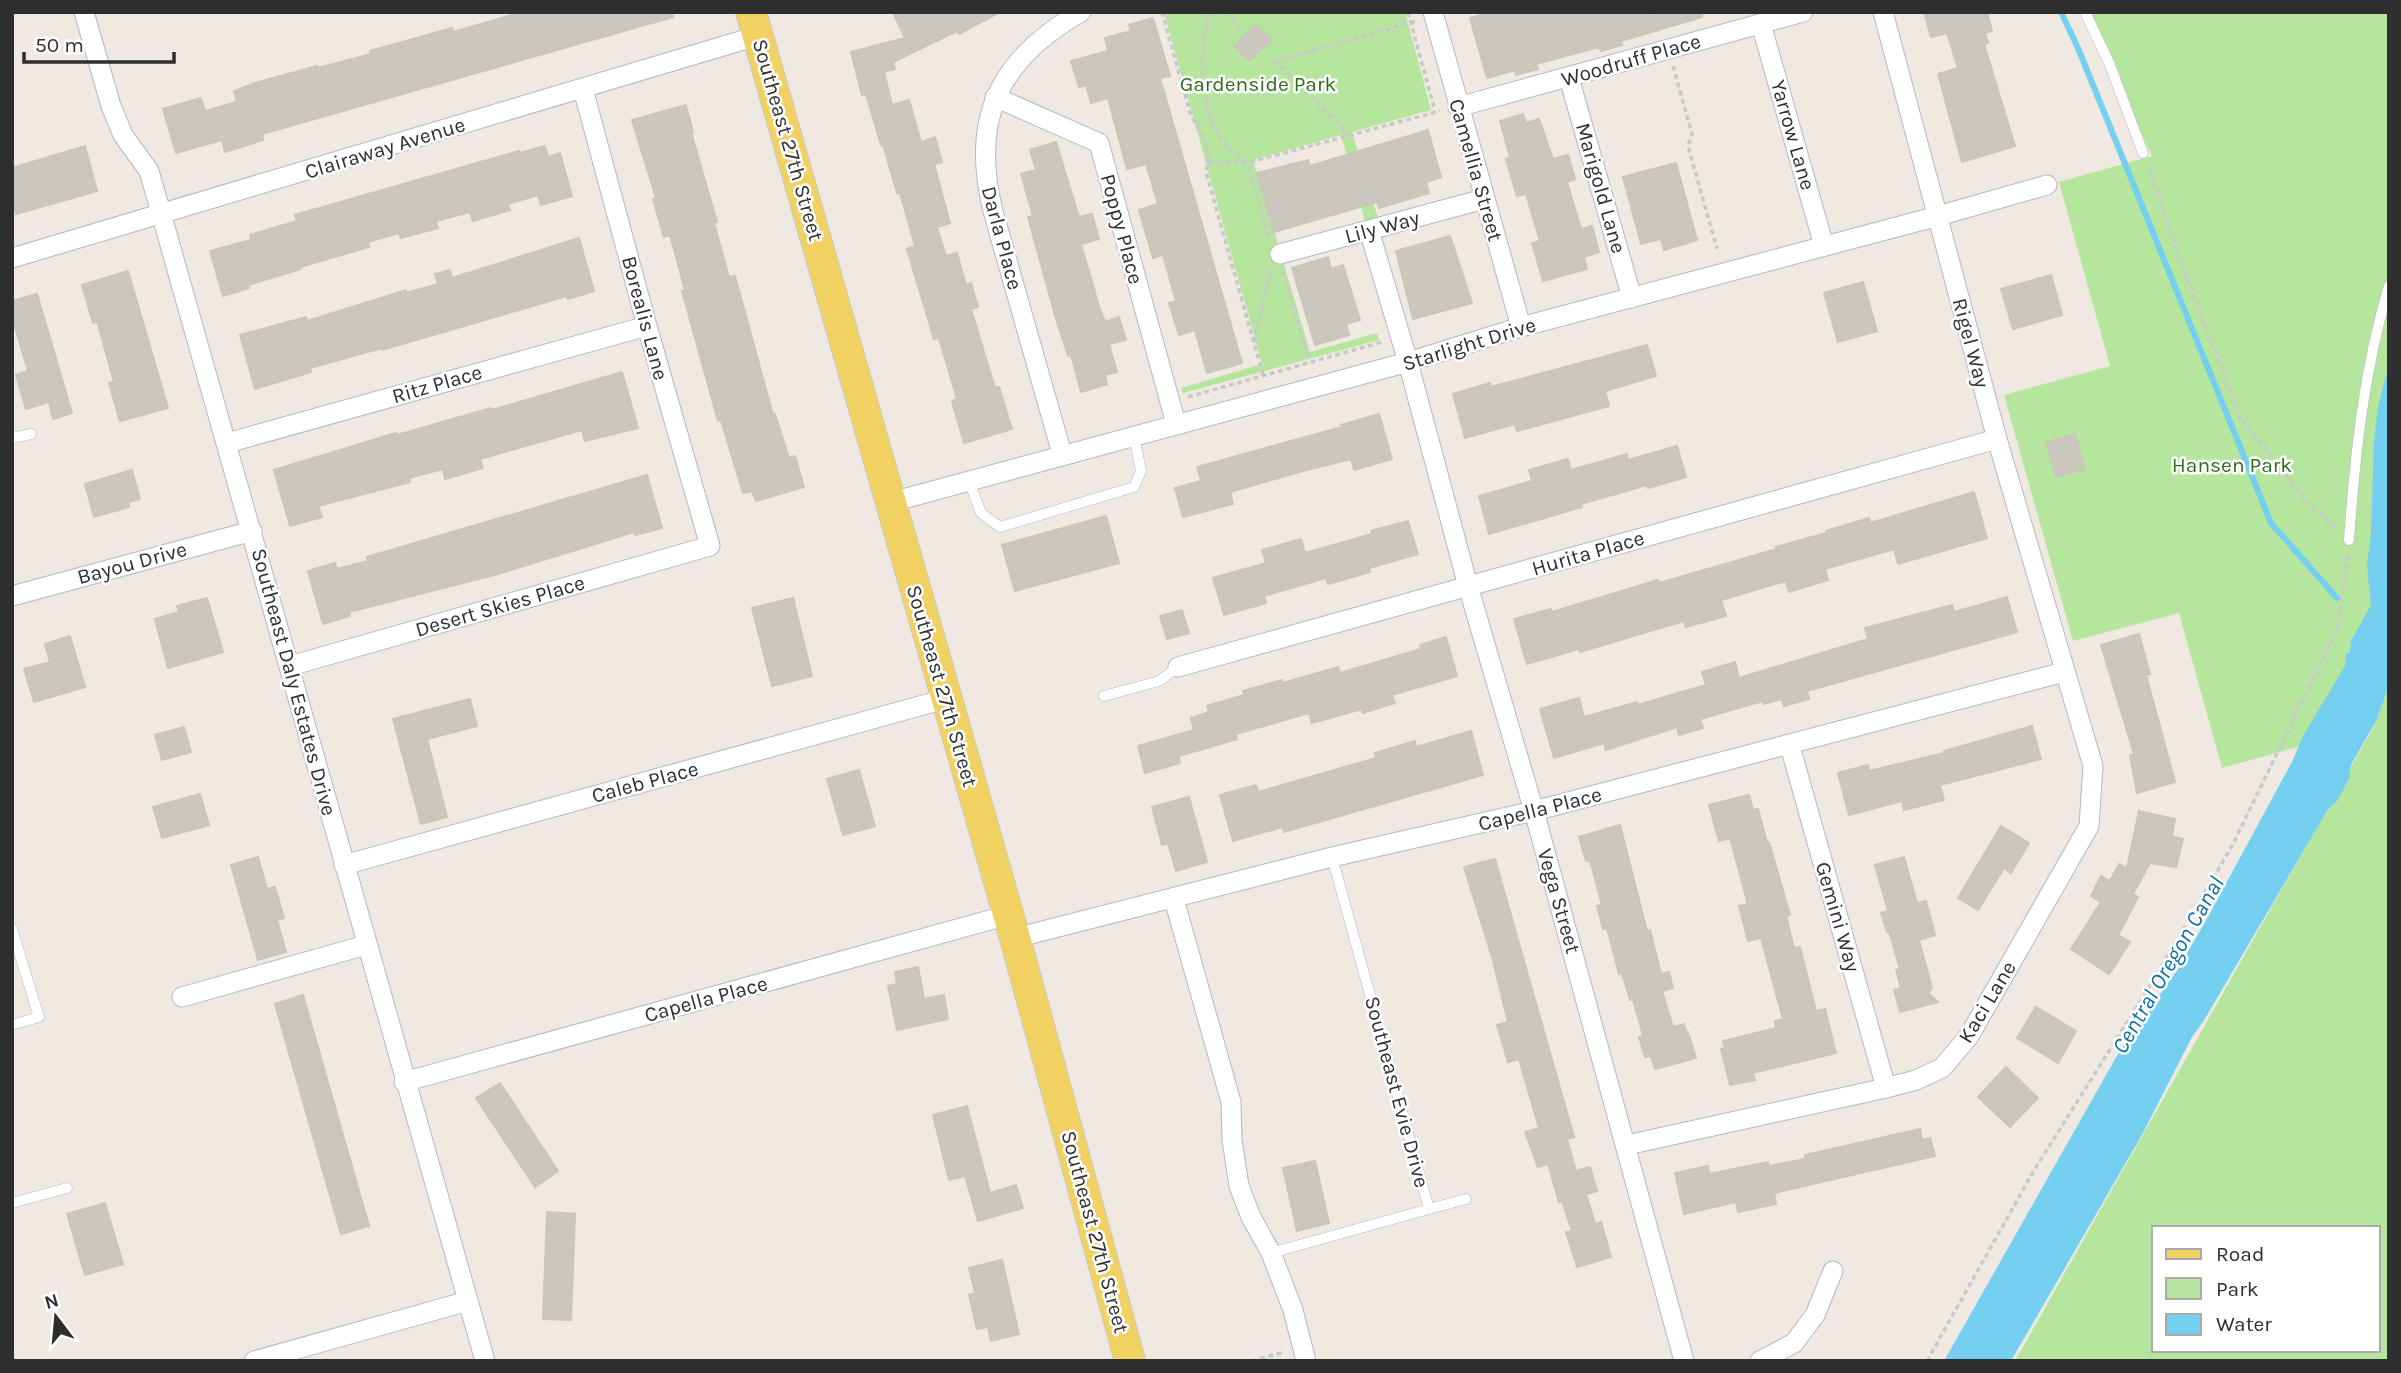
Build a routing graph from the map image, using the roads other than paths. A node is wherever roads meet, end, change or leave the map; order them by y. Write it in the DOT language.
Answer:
graph roads {
  1 [pos="84,12"];
  2 [pos="1081,12"];
  3 [pos="1803,12"];
  4 [pos="1883,12"];
  5 [pos="2085,12"];
  6 [pos="1433,14"];
  7 [pos="754,24"];
  8 [pos="1761,24"];
  9 [pos="1569,78"];
  10 [pos="583,89"];
  11 [pos="995,97"];
  12 [pos="1458,107"];
  13 [pos="2143,153"];
  14 [pos="2046,184"];
  15 [pos="1483,199"];
  16 [pos="162,215"];
  17 [pos="1938,216"];
  18 [pos="1369,230"];
  19 [pos="1824,246"];
  20 [pos="1275,256"];
  21 [pos="12,258"];
  22 [pos="2389,286"];
  23 [pos="1632,298"];
  24 [pos="647,326"];
  25 [pos="1521,327"];
  26 [pos="1408,362"];
  27 [pos="1176,424"];
  28 [pos="31,434"];
  29 [pos="1134,435"];
  30 [pos="12,438"];
  31 [pos="1997,439"];
  32 [pos="228,443"];
  33 [pos="1062,454"];
  34 [pos="969,481"];
  35 [pos="892,502"];
  36 [pos="252,531"];
  37 [pos="2349,540"];
  38 [pos="710,546"];
  39 [pos="1468,586"];
  40 [pos="12,596"];
  41 [pos="290,666"];
  42 [pos="1178,667"];
  43 [pos="2064,672"];
  44 [pos="1104,696"];
  45 [pos="945,699"];
  46 [pos="1790,746"];
  47 [pos="1534,811"];
  48 [pos="1332,857"];
  49 [pos="344,865"];
  50 [pos="1174,899"];
  51 [pos="1011,927"];
  52 [pos="12,929"];
  53 [pos="366,945"];
  54 [pos="182,998"];
  55 [pos="12,1025"];
  56 [pos="404,1082"];
  57 [pos="1886,1088"];
  58 [pos="1627,1145"];
  59 [pos="68,1188"];
  60 [pos="1466,1199"];
  61 [pos="12,1203"];
  62 [pos="1429,1209"];
  63 [pos="1271,1253"];
  64 [pos="1833,1271"];
  65 [pos="468,1301"];
  66 [pos="1305,1354"];
  67 [pos="254,1361"];
  68 [pos="485,1361"];
  69 [pos="1130,1361"];
  70 [pos="1684,1361"];
  71 [pos="1759,1361"];
  1 -- 16 [label="street, Southeast Daly Estates Drive"];
  2 -- 11 [label="street, Darla Place"];
  3 -- 8 [label="street, Woodruff Place"];
  4 -- 17 [label="street, Rigel Way"];
  5 -- 13 [label="lane"];
  6 -- 12 [label="street, Camellia Street"];
  7 -- 10 [label="street, Clairaway Avenue"];
  7 -- 35 [label="main road, Southeast 27th Street"];
  8 -- 9 [label="street, Woodruff Place"];
  8 -- 19 [label="street, Yarrow Lane"];
  9 -- 12 [label="street, Woodruff Place"];
  9 -- 23 [label="street, Marigold Lane"];
  10 -- 16 [label="street, Clairaway Avenue"];
  10 -- 24 [label="street, Borealis Lane"];
  11 -- 27 [label="street, Poppy Place"];
  11 -- 33 [label="street, Darla Place"];
  12 -- 15 [label="street, Camellia Street"];
  14 -- 17 [label="street, Starlight Drive"];
  15 -- 18 [label="street, Lily Way"];
  15 -- 25 [label="street, Camellia Street"];
  16 -- 21 [label="street, Clairaway Avenue"];
  16 -- 32 [label="street, Southeast Daly Estates Drive"];
  17 -- 19 [label="street, Starlight Drive"];
  17 -- 31 [label="street, Rigel Way"];
  18 -- 20 [label="street, Lily Way"];
  18 -- 26 [label="street, Vega Street"];
  19 -- 23 [label="street, Starlight Drive"];
  22 -- 37 [label="lane"];
  23 -- 25 [label="street, Starlight Drive"];
  24 -- 32 [label="street, Ritz Place"];
  24 -- 38 [label="street, Borealis Lane"];
  25 -- 26 [label="street, Starlight Drive"];
  26 -- 27 [label="street, Starlight Drive"];
  26 -- 39 [label="street, Vega Street"];
  27 -- 29 [label="street, Starlight Drive"];
  28 -- 30 [label="lane"];
  29 -- 33 [label="street, Starlight Drive"];
  29 -- 34 [label="lane"];
  31 -- 39 [label="street, Hurita Place"];
  31 -- 43 [label="street, Rigel Way"];
  32 -- 36 [label="street, Southeast Daly Estates Drive"];
  33 -- 34 [label="street, Starlight Drive"];
  34 -- 35 [label="street, Starlight Drive"];
  35 -- 45 [label="main road, Southeast 27th Street"];
  36 -- 40 [label="street, Bayou Drive"];
  36 -- 41 [label="street, Southeast Daly Estates Drive"];
  38 -- 41 [label="street, Desert Skies Place"];
  39 -- 42 [label="street, Hurita Place"];
  39 -- 47 [label="street, Vega Street"];
  41 -- 49 [label="street, Southeast Daly Estates Drive"];
  42 -- 44 [label="lane"];
  43 -- 46 [label="street, Capella Place"];
  43 -- 57 [label="street, Kaci Lane"];
  45 -- 49 [label="street, Caleb Place"];
  45 -- 51 [label="main road, Southeast 27th Street"];
  46 -- 47 [label="street, Capella Place"];
  46 -- 57 [label="street, Gemini Way"];
  47 -- 48 [label="street, Capella Place"];
  47 -- 58 [label="street, Vega Street"];
  48 -- 50 [label="street, Capella Place"];
  48 -- 62 [label="lane, Southeast Evie Drive"];
  49 -- 53 [label="street, Southeast Daly Estates Drive"];
  50 -- 51 [label="street, Capella Place"];
  50 -- 63 [label="street"];
  51 -- 56 [label="street, Capella Place"];
  51 -- 69 [label="main road, Southeast 27th Street"];
  52 -- 55 [label="lane"];
  53 -- 54 [label="street"];
  53 -- 56 [label="street, Southeast Daly Estates Drive"];
  56 -- 65 [label="street, Southeast Daly Estates Drive"];
  57 -- 58 [label="street, Kaci Lane"];
  58 -- 70 [label="street, Vega Street"];
  59 -- 61 [label="lane"];
  60 -- 62 [label="lane"];
  62 -- 63 [label="lane, Southeast Evie Drive"];
  63 -- 66 [label="street"];
  64 -- 71 [label="street"];
  65 -- 67 [label="street"];
  65 -- 68 [label="street, Southeast Daly Estates Drive"];
}
